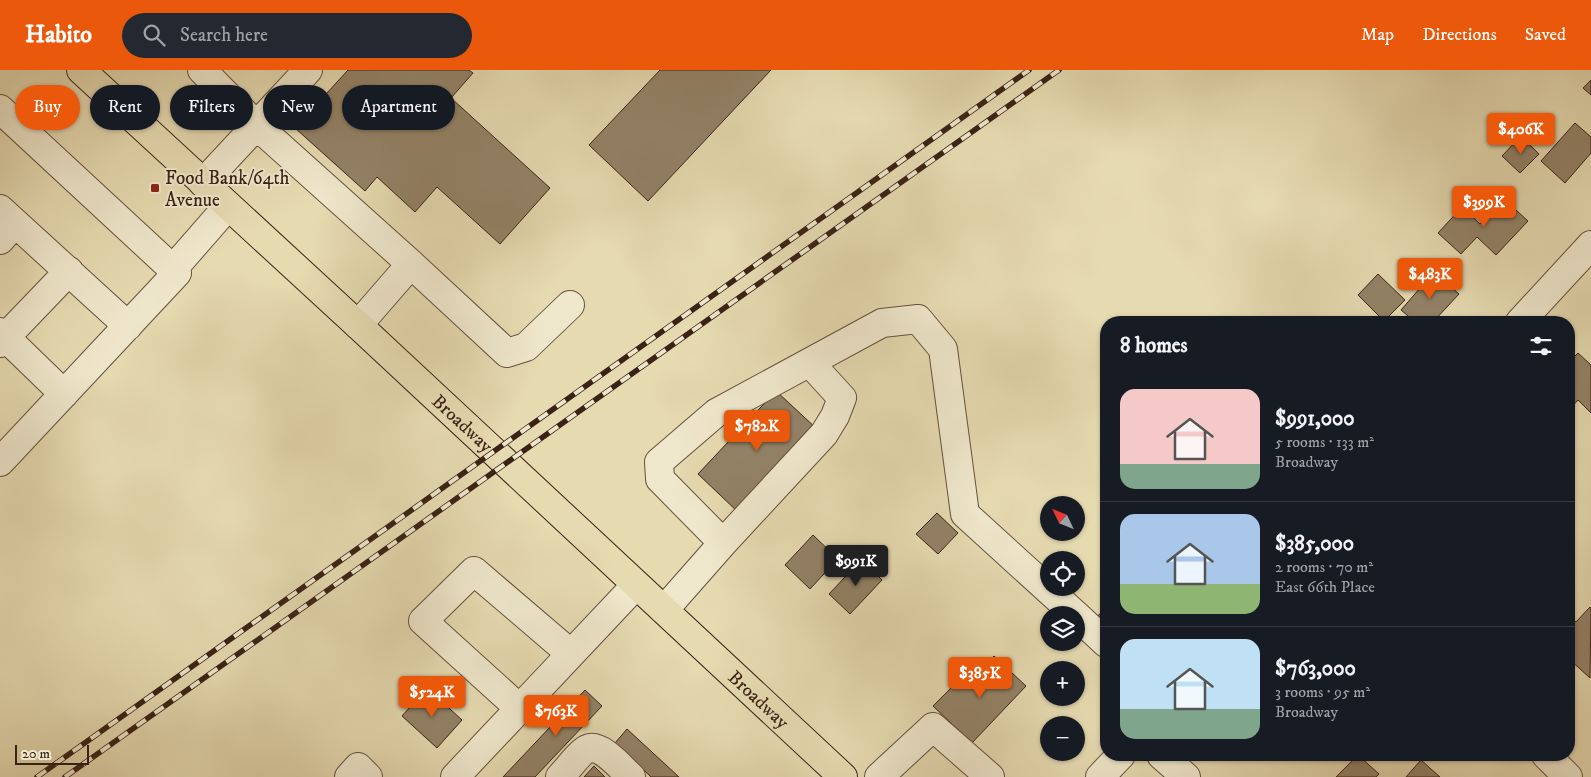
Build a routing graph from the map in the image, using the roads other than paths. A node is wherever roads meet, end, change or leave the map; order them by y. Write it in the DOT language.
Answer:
graph roads {
  1 [pos="81,70"];
  2 [pos="202,70"];
  3 [pos="308,70"];
  4 [pos="0,109"];
  5 [pos="256,125"];
  6 [pos="203,183"];
  7 [pos="228,206"];
  8 [pos="5,224"];
  9 [pos="1591,245"];
  10 [pos="411,264"];
  11 [pos="173,269"];
  12 [pos="69,271"];
  13 [pos="570,305"];
  14 [pos="1526,316"];
  15 [pos="358,325"];
  16 [pos="128,326"];
  17 [pos="2,337"];
  18 [pos="810,363"];
  19 [pos="64,394"];
  20 [pos="0,462"];
  21 [pos="722,543"];
  22 [pos="636,585"];
  23 [pos="1066,606"];
  24 [pos="664,610"];
  25 [pos="1085,623"];
  26 [pos="1100,637"];
  27 [pos="571,654"];
  28 [pos="520,709"];
  29 [pos="1115,761"];
  30 [pos="1168,761"];
  31 [pos="1552,761"];
  32 [pos="349,777"];
  33 [pos="368,777"];
  34 [pos="455,777"];
  35 [pos="560,777"];
  36 [pos="631,777"];
  37 [pos="843,777"];
  38 [pos="879,777"];
  39 [pos="990,777"];
  40 [pos="1100,777"];
  41 [pos="1186,777"];
  42 [pos="1568,777"];
  1 -- 6 [label="main road, Broadway"];
  2 -- 5 [label="street"];
  3 -- 5 [label="street"];
  4 -- 11 [label="street"];
  5 -- 6 [label="street"];
  5 -- 10 [label="street"];
  6 -- 7 [label="main road, Broadway"];
  7 -- 11 [label="street"];
  7 -- 15 [label="main road, Broadway"];
  8 -- 12 [label="street"];
  9 -- 14 [label="street"];
  10 -- 13 [label="street"];
  10 -- 15 [label="street"];
  11 -- 16 [label="street"];
  12 -- 16 [label="street"];
  12 -- 17 [label="street"];
  15 -- 22 [label="main road, Broadway"];
  16 -- 19 [label="street"];
  17 -- 19 [label="street"];
  18 -- 21 [label="street"];
  18 -- 21 [label="street"];
  18 -- 23 [label="street"];
  19 -- 20 [label="street"];
  21 -- 24 [label="street"];
  22 -- 24 [label="main road, Broadway"];
  22 -- 27 [label="street"];
  24 -- 37 [label="main road, Broadway"];
  25 -- 26 [label="street"];
  27 -- 28 [label="street"];
  27 -- 28 [label="street"];
  28 -- 34 [label="street"];
  29 -- 40 [label="street"];
  30 -- 41 [label="street"];
  31 -- 42 [label="street"];
  32 -- 33 [label="street"];
  35 -- 36 [label="street"];
  38 -- 39 [label="street"];
}
